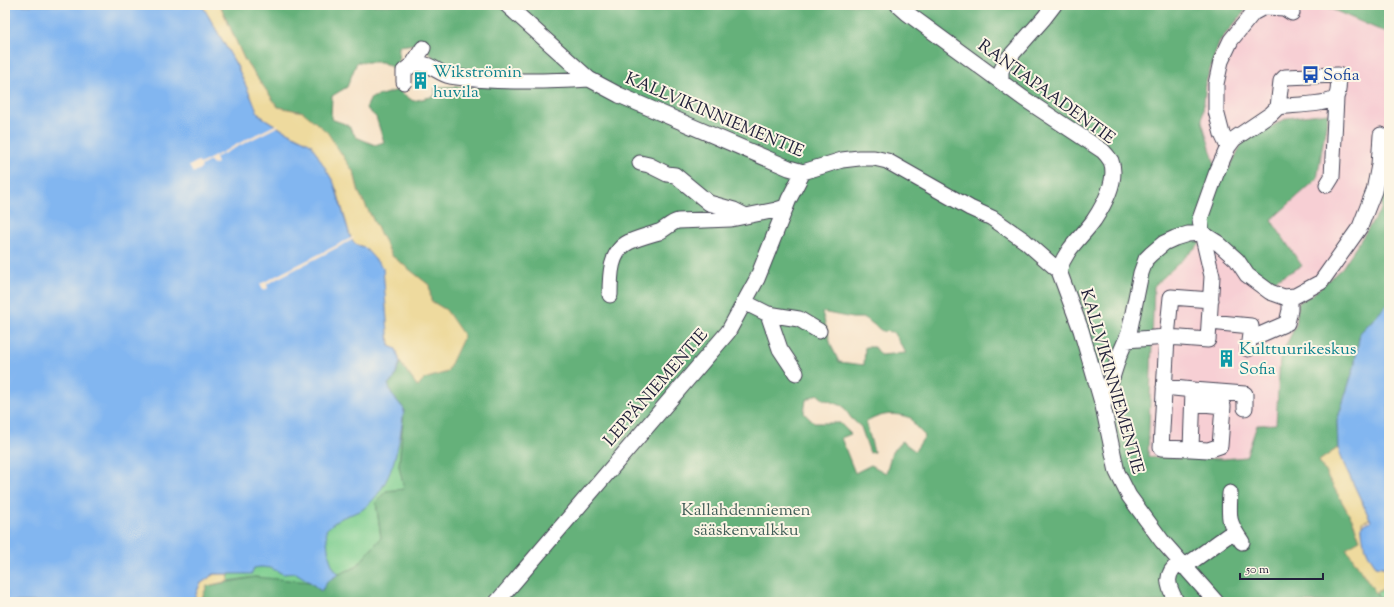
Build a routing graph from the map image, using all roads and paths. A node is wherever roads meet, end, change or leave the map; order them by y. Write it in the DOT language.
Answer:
graph roads {
  1 [pos="507,5"];
  2 [pos="898,5"];
  3 [pos="1054,5"];
  4 [pos="1292,13"];
  5 [pos="423,48"];
  6 [pos="413,64"];
  7 [pos="589,79"];
  8 [pos="404,82"];
  9 [pos="1001,82"];
  10 [pos="1336,98"];
  11 [pos="1278,107"];
  12 [pos="1381,135"];
  13 [pos="1228,147"];
  14 [pos="640,163"];
  15 [pos="803,172"];
  16 [pos="1327,185"];
  17 [pos="786,207"];
  18 [pos="746,216"];
  19 [pos="1202,233"];
  20 [pos="1059,271"];
  21 [pos="610,295"];
  22 [pos="1290,297"];
  23 [pos="1211,300"];
  24 [pos="744,302"];
  25 [pos="768,314"];
  26 [pos="1210,322"];
  27 [pos="819,331"];
  28 [pos="1167,337"];
  29 [pos="1126,340"];
  30 [pos="796,373"];
  31 [pos="1164,387"];
  32 [pos="1193,396"];
  33 [pos="1103,406"];
  34 [pos="1245,408"];
  35 [pos="1191,449"];
  36 [pos="1230,493"];
  37 [pos="1182,564"];
  38 [pos="1176,601"];
  39 [pos="497,602"];
  40 [pos="1216,602"];
  1 -- 7 [label="street, KALLVIKINNIEMENTIE"];
  2 -- 9 [label="street, RANTAPAADENTIE"];
  3 -- 9 [label="street"];
  4 -- 13 [label="street"];
  5 -- 6 [label="street"];
  6 -- 7 [label="street"];
  6 -- 8 [label="street"];
  7 -- 15 [label="street, KALLVIKINNIEMENTIE"];
  9 -- 20 [label="street, RANTAPAADENTIE"];
  10 -- 11 [label="street"];
  10 -- 11 [label="street"];
  10 -- 16 [label="street"];
  11 -- 13 [label="street"];
  12 -- 22 [label="street"];
  13 -- 19 [label="street"];
  14 -- 18 [label="street"];
  15 -- 17 [label="street, LEPPÄNIEMENTIE"];
  15 -- 20 [label="street, KALLVIKINNIEMENTIE"];
  17 -- 18 [label="street"];
  17 -- 24 [label="street, LEPPÄNIEMENTIE"];
  18 -- 21 [label="street"];
  19 -- 22 [label="street"];
  19 -- 23 [label="street"];
  19 -- 29 [label="street"];
  20 -- 33 [label="street, KALLVIKINNIEMENTIE"];
  22 -- 26 [label="street"];
  23 -- 26 [label="street"];
  23 -- 28 [label="street"];
  24 -- 25 [label="street"];
  24 -- 39 [label="street, LEPPÄNIEMENTIE"];
  25 -- 27 [label="street"];
  25 -- 30 [label="street"];
  26 -- 28 [label="street"];
  28 -- 29 [label="street"];
  28 -- 31 [label="street"];
  29 -- 33 [label="street"];
  31 -- 32 [label="street"];
  31 -- 35 [label="street"];
  32 -- 34 [label="street"];
  32 -- 35 [label="street"];
  32 -- 35 [label="street"];
  33 -- 37 [label="street, KALLVIKINNIEMENTIE"];
  36 -- 37 [label="street"];
  37 -- 38 [label="street"];
  37 -- 40 [label="street, KALLVIKINNIEMENTIE"];
}
